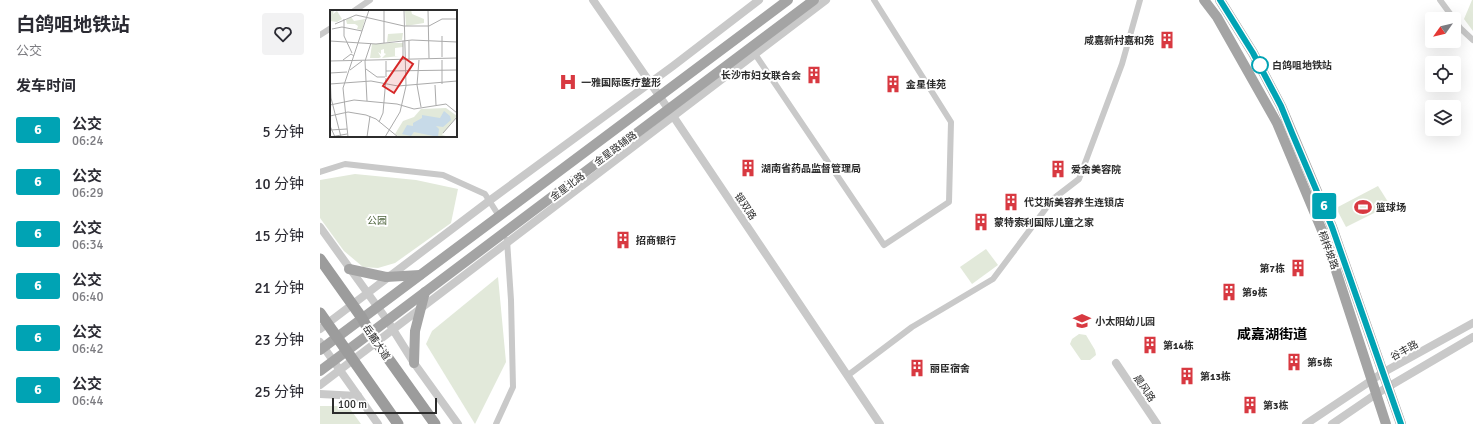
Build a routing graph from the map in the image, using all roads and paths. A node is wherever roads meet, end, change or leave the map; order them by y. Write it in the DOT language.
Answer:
graph roads {
  1 [pos="370,0"];
  2 [pos="593,0"];
  3 [pos="759,0"];
  4 [pos="788,0"];
  5 [pos="814,0"];
  6 [pos="826,0"];
  7 [pos="874,0"];
  8 [pos="1140,0"];
  9 [pos="1204,0"];
  10 [pos="1220,0"];
  11 [pos="1440,0"];
  12 [pos="355,10"];
  13 [pos="1449,12"];
  14 [pos="330,29"];
  15 [pos="1461,29"];
  16 [pos="320,35"];
  17 [pos="1473,40"];
  18 [pos="753,51"];
  19 [pos="650,82"];
  20 [pos="659,96"];
  21 [pos="671,113"];
  22 [pos="320,172"];
  23 [pos="489,201"];
  24 [pos="499,216"];
  25 [pos="320,227"];
  26 [pos="507,231"];
  27 [pos="320,259"];
  28 [pos="349,269"];
  29 [pos="420,274"];
  30 [pos="390,277"];
  31 [pos="425,292"];
  32 [pos="367,294"];
  33 [pos="352,305"];
  34 [pos="376,307"];
  35 [pos="421,307"];
  36 [pos="320,313"];
  37 [pos="362,318"];
  38 [pos="387,320"];
  39 [pos="1473,324"];
  40 [pos="324,326"];
  41 [pos="393,330"];
  42 [pos="370,333"];
  43 [pos="337,337"];
  44 [pos="1473,337"];
  45 [pos="377,342"];
  46 [pos="321,346"];
  47 [pos="350,356"];
  48 [pos="334,361"];
  49 [pos="414,363"];
  50 [pos="1116,363"];
  51 [pos="320,370"];
  52 [pos="341,370"];
  53 [pos="1384,372"];
  54 [pos="847,376"];
  55 [pos="1372,380"];
  56 [pos="320,385"];
  57 [pos="1389,386"];
  58 [pos="320,394"];
  59 [pos="1376,394"];
  60 [pos="358,396"];
  61 [pos="378,424"];
  62 [pos="398,424"];
  63 [pos="435,424"];
  64 [pos="458,424"];
  65 [pos="496,424"];
  66 [pos="880,424"];
  67 [pos="1157,424"];
  68 [pos="1306,424"];
  69 [pos="1332,424"];
  70 [pos="1386,424"];
  71 [pos="1401,424"];
  1 -- 12 [label="street"];
  2 -- 19 [label="street, 银双路"];
  3 -- 19 [label="street"];
  4 -- 20 [label="main road, 金星北路"];
  5 -- 18 [label="main road, 金星北路"];
  6 -- 18 [label="street"];
  7 -- 18 [label="street"];
  8 -- 54 [label="street"];
  9 -- 55 [label="main road, 桐梓坡路"];
  10 -- 53 [label="main road, 桐梓坡路"];
  11 -- 13 [label="street"];
  14 -- 16 [label="street"];
  15 -- 17 [label="street"];
  18 -- 21 [label="main road, 金星北路"];
  19 -- 20 [label="street, 银双路"];
  19 -- 23 [label="street"];
  20 -- 21 [label="street, 银双路"];
  20 -- 24 [label="main road, 金星北路"];
  21 -- 26 [label="main road, 金星北路"];
  21 -- 35 [label="street, 金星路辅路"];
  21 -- 54 [label="street, 银双路"];
  22 -- 23 [label="street"];
  23 -- 24 [label="street"];
  23 -- 30 [label="street"];
  24 -- 29 [label="main road, 金星北路"];
  25 -- 28 [label="street"];
  26 -- 31 [label="main road, 金星北路"];
  26 -- 65 [label="street"];
  27 -- 33 [label="highway, 岳麓大道"];
  28 -- 30 [label="main road"];
  28 -- 32 [label="street"];
  29 -- 30 [label="main road"];
  29 -- 34 [label="main road, 金星北路"];
  30 -- 32 [label="street"];
  31 -- 35 [label="main road"];
  31 -- 38 [label="main road, 金星北路"];
  32 -- 33 [label="street"];
  32 -- 34 [label="street"];
  33 -- 37 [label="highway, 岳麓大道"];
  33 -- 40 [label="street"];
  34 -- 37 [label="main road, 金星北路"];
  34 -- 38 [label="street"];
  35 -- 41 [label="street, 金星路辅路"];
  35 -- 49 [label="main road"];
  36 -- 40 [label="highway"];
  37 -- 42 [label="highway, 岳麓大道"];
  37 -- 43 [label="main road, 金星北路"];
  38 -- 41 [label="street"];
  38 -- 42 [label="main road, 金星北路"];
  39 -- 53 [label="street, 谷丰路"];
  40 -- 43 [label="highway"];
  41 -- 45 [label="street, 金星路辅路"];
  41 -- 49 [label="street"];
  42 -- 45 [label="highway, 岳麓大道"];
  42 -- 47 [label="main road, 金星北路"];
  43 -- 46 [label="main road, 金星北路"];
  43 -- 47 [label="highway"];
  44 -- 57 [label="street"];
  45 -- 47 [label="street, 金星路辅路"];
  45 -- 63 [label="highway, 岳麓大道"];
  46 -- 48 [label="street"];
  47 -- 48 [label="main road, 金星北路"];
  47 -- 52 [label="street, 金星路辅路"];
  47 -- 62 [label="highway"];
  48 -- 51 [label="main road, 金星北路"];
  48 -- 52 [label="street"];
  49 -- 64 [label="street"];
  50 -- 67 [label="street, 晨风路"];
  52 -- 56 [label="street, 金星路辅路"];
  52 -- 60 [label="street"];
  53 -- 55 [label="street, 谷丰路"];
  53 -- 57 [label="main road, 桐梓坡路"];
  54 -- 66 [label="street, 银双路"];
  55 -- 59 [label="main road, 桐梓坡路"];
  55 -- 68 [label="street, 谷丰路"];
  57 -- 59 [label="street"];
  57 -- 71 [label="main road, 桐梓坡路"];
  58 -- 60 [label="street"];
  59 -- 69 [label="street"];
  59 -- 70 [label="main road, 桐梓坡路"];
  60 -- 61 [label="street"];
}
